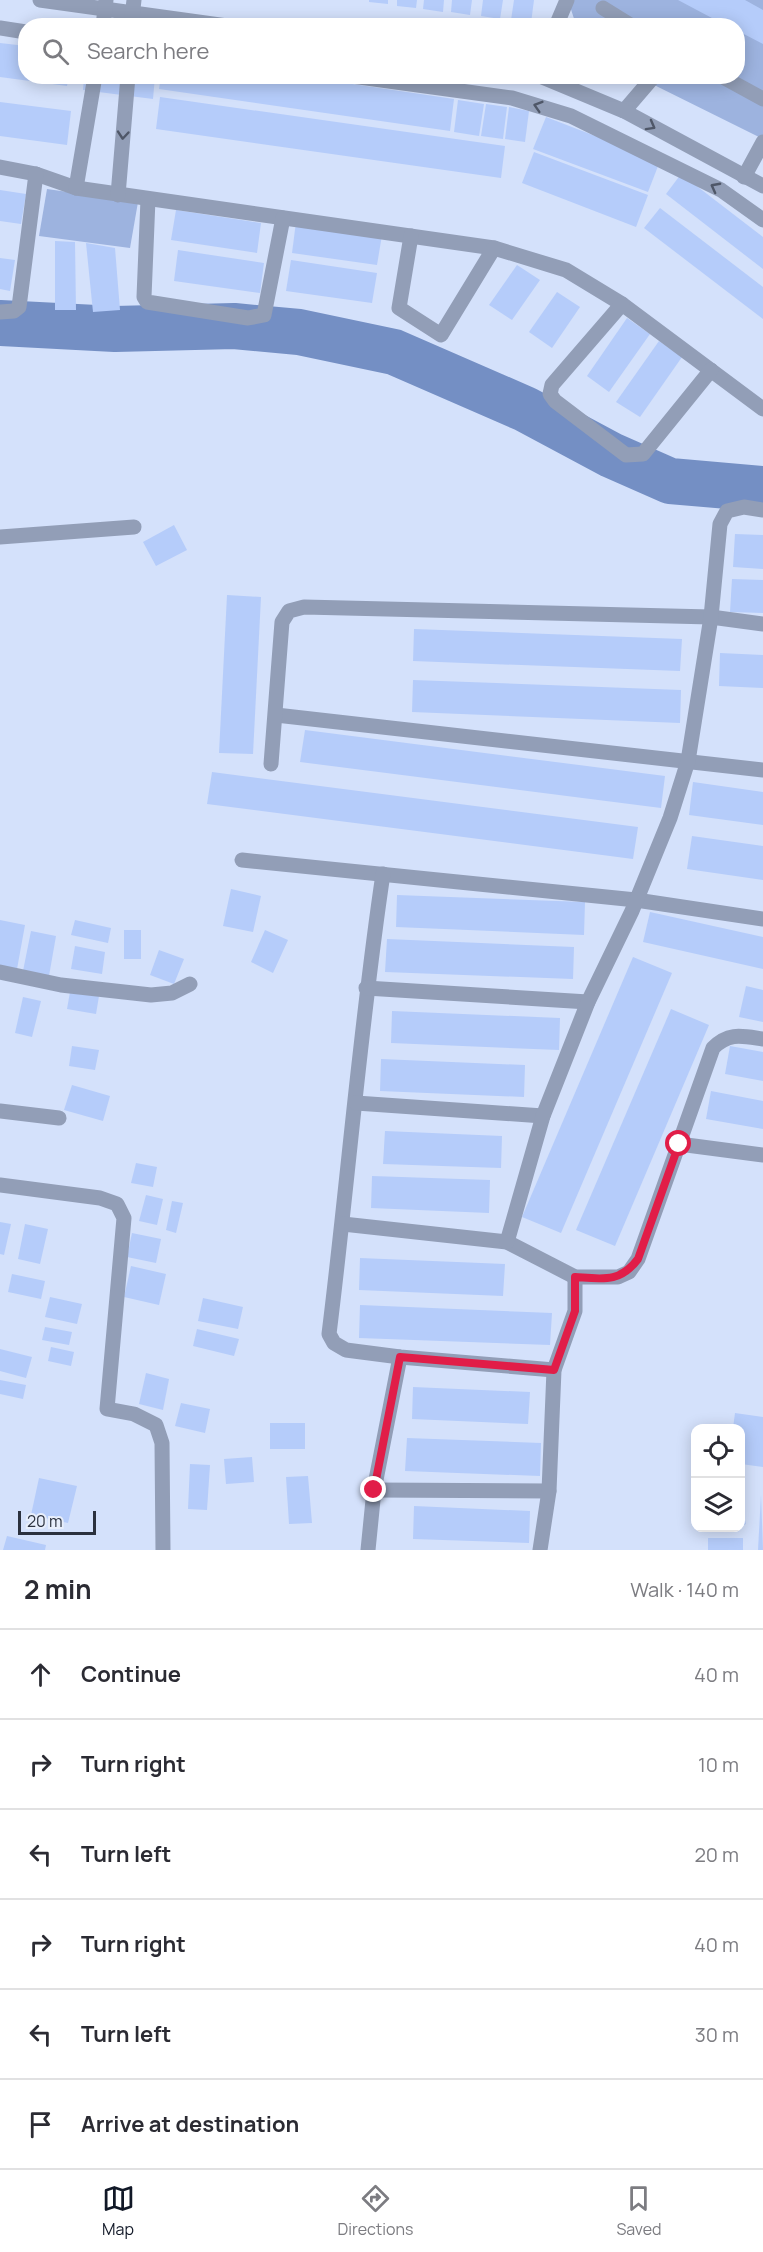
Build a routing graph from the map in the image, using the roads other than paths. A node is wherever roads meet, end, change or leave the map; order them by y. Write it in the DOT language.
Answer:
graph roads {
  1 [pos="40,0"];
  2 [pos="567,0"];
  3 [pos="105,4"];
  4 [pos="603,8"];
  5 [pos="132,12"];
  6 [pos="173,18"];
  7 [pos="559,18"];
  8 [pos="619,18"];
  9 [pos="0,28"];
  10 [pos="18,31"];
  11 [pos="94,84"];
  12 [pos="127,84"];
  13 [pos="410,84"];
  14 [pos="559,84"];
  15 [pos="647,84"];
  16 [pos="736,84"];
  17 [pos="763,99"];
  18 [pos="624,111"];
  19 [pos="763,142"];
  20 [pos="0,167"];
  21 [pos="36,174"];
  22 [pos="744,177"];
  23 [pos="763,186"];
  24 [pos="76,188"];
  25 [pos="118,195"];
  26 [pos="148,199"];
  27 [pos="283,218"];
  28 [pos="763,220"];
  29 [pos="411,236"];
  30 [pos="494,248"];
  31 [pos="622,304"];
  32 [pos="0,312"];
  33 [pos="711,370"];
  34 [pos="763,409"];
  35 [pos="763,510"];
  36 [pos="134,527"];
  37 [pos="0,537"];
  38 [pos="711,616"];
  39 [pos="763,624"];
  40 [pos="276,715"];
  41 [pos="688,761"];
  42 [pos="271,764"];
  43 [pos="763,770"];
  44 [pos="242,860"];
  45 [pos="383,874"];
  46 [pos="636,900"];
  47 [pos="763,919"];
  48 [pos="0,972"];
  49 [pos="190,984"];
  50 [pos="366,988"];
  51 [pos="588,1002"];
  52 [pos="763,1039"];
  53 [pos="356,1103"];
  54 [pos="0,1111"];
  55 [pos="543,1116"];
  56 [pos="59,1118"];
  57 [pos="679,1144"];
  58 [pos="763,1155"];
  59 [pos="0,1185"];
  60 [pos="343,1224"];
  61 [pos="507,1242"];
  62 [pos="575,1277"];
  63 [pos="400,1357"];
  64 [pos="554,1370"];
  65 [pos="374,1490"];
  66 [pos="549,1491"];
  67 [pos="163,1550"];
  68 [pos="368,1550"];
  69 [pos="540,1550"];
  1 -- 3 [label="street"];
  2 -- 7 [label="street"];
  3 -- 5 [label="street"];
  4 -- 8 [label="street"];
  5 -- 6 [label="street"];
  9 -- 10 [label="street"];
  11 -- 24 [label="street"];
  12 -- 25 [label="street, one-way"];
  28 -- 13 [label="street, one-way"];
  14 -- 18 [label="street"];
  15 -- 18 [label="street"];
  16 -- 17 [label="street"];
  18 -- 22 [label="street, one-way"];
  19 -- 22 [label="street"];
  20 -- 21 [label="street"];
  21 -- 24 [label="street"];
  21 -- 32 [label="street"];
  22 -- 23 [label="street"];
  24 -- 25 [label="street"];
  25 -- 26 [label="street"];
  26 -- 27 [label="street"];
  26 -- 27 [label="street"];
  27 -- 29 [label="street"];
  29 -- 30 [label="street"];
  29 -- 30 [label="street"];
  30 -- 31 [label="street"];
  31 -- 33 [label="street"];
  31 -- 33 [label="street"];
  33 -- 34 [label="street"];
  35 -- 38 [label="street"];
  36 -- 37 [label="street"];
  38 -- 39 [label="street"];
  38 -- 40 [label="street"];
  38 -- 41 [label="street"];
  40 -- 41 [label="street"];
  40 -- 42 [label="street"];
  41 -- 43 [label="street"];
  41 -- 46 [label="street"];
  44 -- 45 [label="street"];
  45 -- 46 [label="street"];
  45 -- 50 [label="street"];
  46 -- 47 [label="street"];
  46 -- 51 [label="street"];
  48 -- 49 [label="street"];
  50 -- 51 [label="street"];
  50 -- 53 [label="street"];
  51 -- 55 [label="street"];
  52 -- 57 [label="street"];
  53 -- 55 [label="street"];
  53 -- 60 [label="street"];
  54 -- 56 [label="street"];
  55 -- 61 [label="street"];
  57 -- 58 [label="street"];
  57 -- 62 [label="street"];
  59 -- 67 [label="street"];
  60 -- 61 [label="street"];
  60 -- 63 [label="street"];
  61 -- 62 [label="street"];
  62 -- 64 [label="street"];
  63 -- 64 [label="street"];
  63 -- 65 [label="street"];
  64 -- 66 [label="street"];
  65 -- 66 [label="street"];
  65 -- 68 [label="street"];
  66 -- 69 [label="street"];
}
